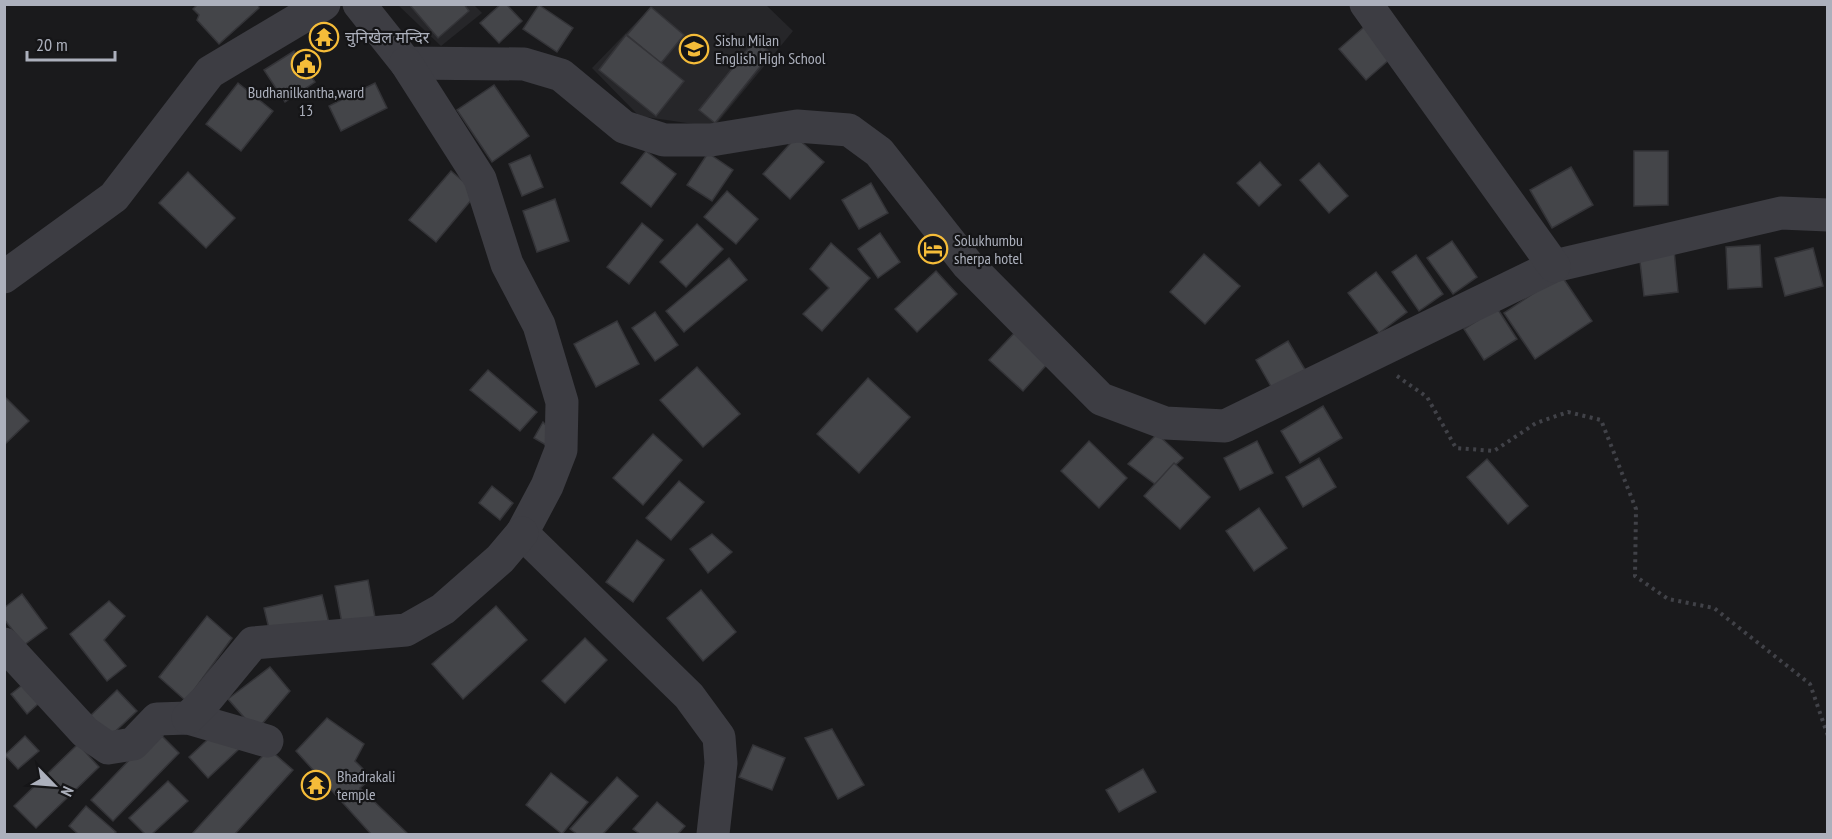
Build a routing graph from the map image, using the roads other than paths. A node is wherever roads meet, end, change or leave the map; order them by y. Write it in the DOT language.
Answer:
graph roads {
  1 [pos="324,4"];
  2 [pos="359,4"];
  3 [pos="1366,4"];
  4 [pos="406,63"];
  5 [pos="1827,215"];
  6 [pos="1554,266"];
  7 [pos="4,277"];
  8 [pos="522,533"];
  9 [pos="4,644"];
  10 [pos="188,717"];
  11 [pos="267,741"];
  12 [pos="713,834"];
  1 -- 7 [label="street"];
  2 -- 4 [label="street"];
  3 -- 6 [label="street"];
  4 -- 6 [label="street"];
  4 -- 8 [label="street"];
  5 -- 6 [label="street"];
  8 -- 10 [label="street"];
  8 -- 12 [label="street"];
  9 -- 10 [label="street"];
  10 -- 11 [label="street"];
}
